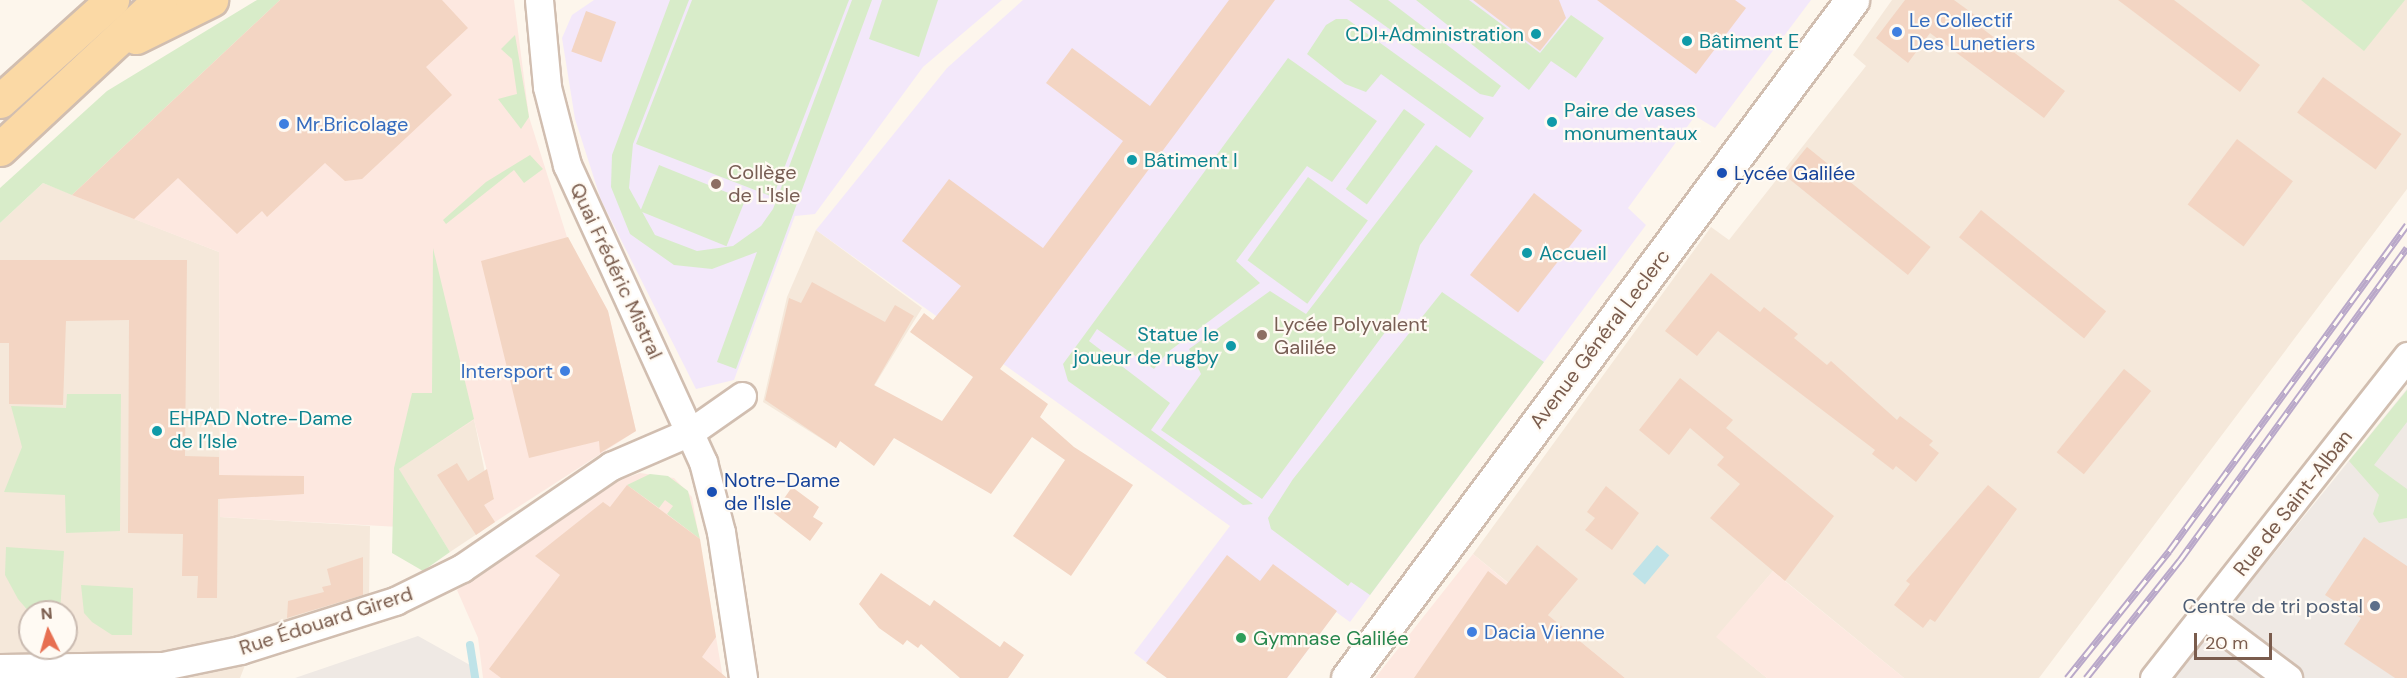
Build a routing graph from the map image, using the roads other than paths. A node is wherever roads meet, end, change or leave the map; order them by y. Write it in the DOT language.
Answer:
graph roads {
  1 [pos="112,0"];
  2 [pos="160,0"];
  3 [pos="211,0"];
  4 [pos="539,0"];
  5 [pos="1852,0"];
  6 [pos="105,52"];
  7 [pos="0,100"];
  8 [pos="0,148"];
  9 [pos="2407,356"];
  10 [pos="742,396"];
  11 [pos="692,431"];
  12 [pos="2205,616"];
  13 [pos="0,668"];
  14 [pos="743,678"];
  15 [pos="1348,678"];
  16 [pos="2154,678"];
  17 [pos="2288,678"];
  1 -- 7 [label="main road"];
  2 -- 6 [label="main road"];
  3 -- 6 [label="main road"];
  4 -- 11 [label="street, Quai Frédéric Mistral"];
  5 -- 15 [label="main road, Avenue Général Leclerc"];
  6 -- 8 [label="main road"];
  9 -- 12 [label="street, Rue de Saint-Alban"];
  10 -- 11 [label="street, Rue Édouard Girerd"];
  11 -- 13 [label="street, Rue Édouard Girerd"];
  11 -- 14 [label="street, Quai Frédéric Mistral"];
  12 -- 16 [label="street, Rue de Saint-Alban"];
  12 -- 17 [label="street"];
}
